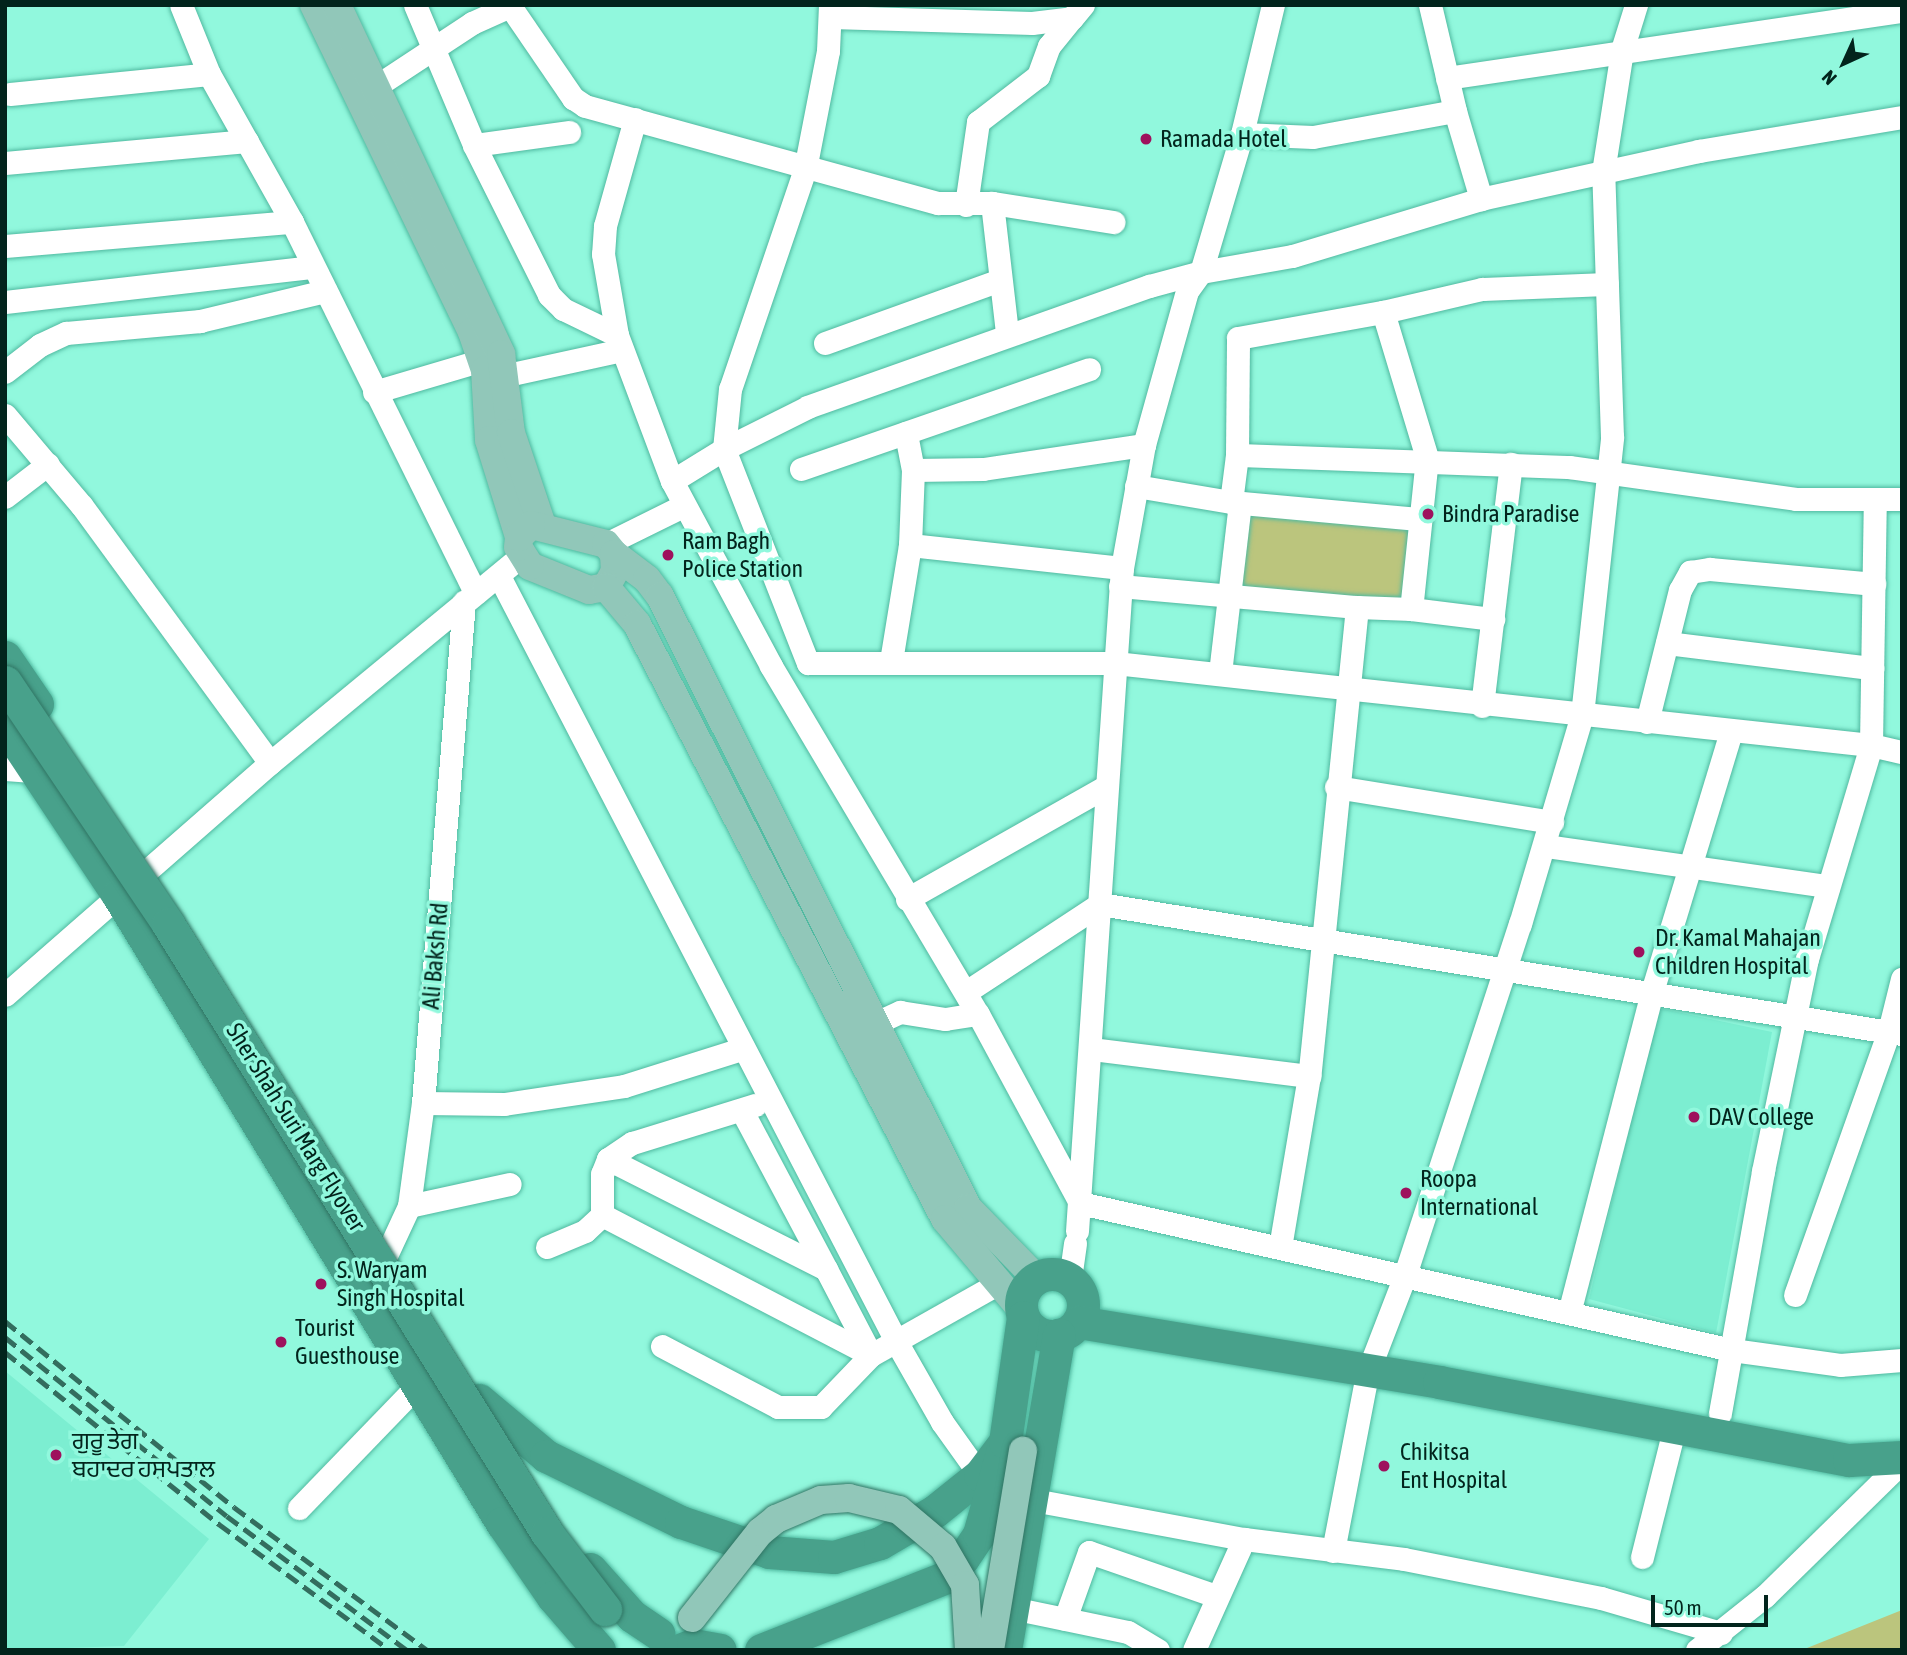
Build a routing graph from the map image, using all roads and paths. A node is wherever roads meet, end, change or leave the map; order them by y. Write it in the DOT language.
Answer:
graph roads {
  1 [pos="181,5"];
  2 [pos="314,5"];
  3 [pos="337,5"];
  4 [pos="415,5"];
  5 [pos="1273,5"];
  6 [pos="1430,5"];
  7 [pos="1636,5"];
  8 [pos="511,6"];
  9 [pos="830,11"];
  10 [pos="1902,11"];
  11 [pos="1077,12"];
  12 [pos="432,48"];
  13 [pos="1622,50"];
  14 [pos="209,74"];
  15 [pos="1447,78"];
  16 [pos="378,85"];
  17 [pos="10,94"];
  18 [pos="1455,111"];
  19 [pos="1902,117"];
  20 [pos="635,119"];
  21 [pos="569,132"];
  22 [pos="1242,134"];
  23 [pos="247,141"];
  24 [pos="474,145"];
  25 [pos="5,163"];
  26 [pos="804,169"];
  27 [pos="1603,172"];
  28 [pos="1481,199"];
  29 [pos="992,203"];
  30 [pos="967,205"];
  31 [pos="292,222"];
  32 [pos="1114,222"];
  33 [pos="5,246"];
  34 [pos="313,267"];
  35 [pos="1201,272"];
  36 [pos="1000,280"];
  37 [pos="1607,284"];
  38 [pos="325,291"];
  39 [pos="5,302"];
  40 [pos="1383,312"];
  41 [pos="1007,333"];
  42 [pos="620,342"];
  43 [pos="825,343"];
  44 [pos="1089,369"];
  45 [pos="5,372"];
  46 [pos="491,372"];
  47 [pos="374,392"];
  48 [pos="5,415"];
  49 [pos="906,433"];
  50 [pos="1144,444"];
  51 [pos="724,449"];
  52 [pos="1237,455"];
  53 [pos="1427,458"];
  54 [pos="48,464"];
  55 [pos="1511,464"];
  56 [pos="801,469"];
  57 [pos="913,470"];
  58 [pos="1608,470"];
  59 [pos="672,481"];
  60 [pos="1136,486"];
  61 [pos="5,497"];
  62 [pos="1902,499"];
  63 [pos="1875,502"];
  64 [pos="1236,503"];
  65 [pos="683,506"];
  66 [pos="1418,519"];
  67 [pos="527,539"];
  68 [pos="910,545"];
  69 [pos="610,549"];
  70 [pos="499,576"];
  71 [pos="1121,577"];
  72 [pos="1874,583"];
  73 [pos="606,587"];
  74 [pos="1230,594"];
  75 [pos="469,598"];
  76 [pos="1357,607"];
  77 [pos="1410,609"];
  78 [pos="1493,619"];
  79 [pos="1667,643"];
  80 [pos="5,657"];
  81 [pos="891,662"];
  82 [pos="808,663"];
  83 [pos="1115,663"];
  84 [pos="771,666"];
  85 [pos="1872,668"];
  86 [pos="1220,673"];
  87 [pos="5,682"];
  88 [pos="1345,691"];
  89 [pos="1482,706"];
  90 [pos="5,707"];
  91 [pos="1583,715"];
  92 [pos="1647,722"];
  93 [pos="5,725"];
  94 [pos="1731,732"];
  95 [pos="1871,745"];
  96 [pos="1902,752"];
  97 [pos="270,763"];
  98 [pos="20,770"];
  99 [pos="1105,787"];
  100 [pos="1336,787"];
  101 [pos="1552,822"];
  102 [pos="1546,846"];
  103 [pos="1688,867"];
  104 [pos="148,868"];
  105 [pos="1828,886"];
  106 [pos="118,895"];
  107 [pos="907,899"];
  108 [pos="1100,904"];
  109 [pos="1325,940"];
  110 [pos="1504,970"];
  111 [pos="1902,979"];
  112 [pos="966,992"];
  113 [pos="5,995"];
  114 [pos="1651,995"];
  115 [pos="978,1014"];
  116 [pos="1795,1018"];
  117 [pos="874,1024"];
  118 [pos="1896,1032"];
  119 [pos="741,1049"];
  120 [pos="1092,1049"];
  121 [pos="1310,1076"];
  122 [pos="768,1099"];
  123 [pos="423,1103"];
  124 [pos="742,1111"];
  125 [pos="608,1159"];
  126 [pos="510,1184"];
  127 [pos="1080,1203"];
  128 [pos="409,1206"];
  129 [pos="602,1215"];
  130 [pos="547,1247"];
  131 [pos="1280,1248"];
  132 [pos="390,1252"];
  133 [pos="826,1269"];
  134 [pos="1036,1278"];
  135 [pos="1404,1278"];
  136 [pos="999,1283"];
  137 [pos="1795,1295"];
  138 [pos="363,1299"];
  139 [pos="1569,1313"];
  140 [pos="1054,1314"];
  141 [pos="897,1343"];
  142 [pos="662,1346"];
  143 [pos="1732,1350"];
  144 [pos="871,1356"];
  145 [pos="1902,1360"];
  146 [pos="1370,1363"];
  147 [pos="416,1387"];
  148 [pos="479,1400"];
  149 [pos="1720,1413"];
  150 [pos="1675,1426"];
  151 [pos="1014,1447"];
  152 [pos="1902,1455"];
  153 [pos="1902,1462"];
  154 [pos="986,1484"];
  155 [pos="1031,1500"];
  156 [pos="299,1508"];
  157 [pos="1244,1539"];
  158 [pos="1334,1550"];
  159 [pos="1642,1557"];
  160 [pos="1216,1597"];
  161 [pos="589,1608"];
  162 [pos="1065,1619"];
  163 [pos="1721,1633"];
  164 [pos="1004,1634"];
  165 [pos="669,1642"];
  166 [pos="599,1650"];
  167 [pos="608,1650"];
  168 [pos="720,1650"];
  169 [pos="761,1650"];
  170 [pos="814,1650"];
  171 [pos="969,1650"];
  172 [pos="1158,1650"];
  173 [pos="1195,1650"];
  174 [pos="1697,1650"];
  1 -- 14 [label="street"];
  2 -- 46 [label="main road"];
  3 -- 16 [label="main road"];
  4 -- 12 [label="street"];
  5 -- 22 [label="street"];
  6 -- 15 [label="street"];
  7 -- 13 [label="street"];
  8 -- 12 [label="street"];
  8 -- 20 [label="street"];
  9 -- 11 [label="street"];
  9 -- 26 [label="street"];
  10 -- 13 [label="street"];
  11 -- 30 [label="street"];
  12 -- 16 [label="street"];
  12 -- 24 [label="street"];
  13 -- 15 [label="street"];
  13 -- 27 [label="street"];
  14 -- 17 [label="street"];
  14 -- 23 [label="street"];
  15 -- 18 [label="street"];
  16 -- 46 [label="main road"];
  18 -- 22 [label="street"];
  18 -- 28 [label="street"];
  19 -- 27 [label="street"];
  20 -- 26 [label="street"];
  20 -- 42 [label="street"];
  21 -- 24 [label="street"];
  22 -- 35 [label="street"];
  23 -- 25 [label="street"];
  23 -- 31 [label="street"];
  24 -- 42 [label="street"];
  26 -- 30 [label="street"];
  26 -- 51 [label="street"];
  27 -- 28 [label="street"];
  27 -- 37 [label="street"];
  28 -- 35 [label="street"];
  29 -- 30 [label="street"];
  29 -- 32 [label="street"];
  29 -- 36 [label="street"];
  31 -- 33 [label="street"];
  31 -- 34 [label="street"];
  34 -- 38 [label="street"];
  34 -- 39 [label="street"];
  35 -- 41 [label="street"];
  35 -- 50 [label="street"];
  36 -- 41 [label="street"];
  36 -- 43 [label="street"];
  37 -- 40 [label="street"];
  37 -- 58 [label="street"];
  38 -- 45 [label="street"];
  38 -- 47 [label="street"];
  40 -- 52 [label="street"];
  40 -- 53 [label="street"];
  41 -- 51 [label="street"];
  42 -- 46 [label="street"];
  42 -- 59 [label="street"];
  44 -- 49 [label="street"];
  46 -- 47 [label="street"];
  46 -- 67 [label="main road"];
  47 -- 75 [label="street"];
  48 -- 54 [label="street"];
  49 -- 56 [label="street"];
  49 -- 57 [label="street"];
  50 -- 57 [label="street"];
  50 -- 60 [label="street"];
  51 -- 59 [label="street"];
  51 -- 82 [label="street"];
  52 -- 53 [label="street"];
  52 -- 64 [label="street"];
  53 -- 55 [label="street"];
  53 -- 66 [label="street"];
  54 -- 61 [label="street"];
  54 -- 97 [label="street"];
  55 -- 58 [label="street"];
  55 -- 78 [label="street"];
  57 -- 68 [label="street"];
  58 -- 63 [label="street"];
  58 -- 91 [label="street"];
  59 -- 65 [label="street"];
  60 -- 64 [label="street"];
  60 -- 71 [label="street"];
  62 -- 63 [label="street"];
  63 -- 72 [label="street"];
  64 -- 66 [label="street"];
  64 -- 74 [label="street"];
  65 -- 69 [label="street"];
  65 -- 84 [label="street"];
  66 -- 77 [label="street"];
  67 -- 69 [label="main road"];
  67 -- 70 [label="street"];
  67 -- 73 [label="main road"];
  68 -- 71 [label="street"];
  68 -- 81 [label="street"];
  69 -- 73 [label="main road"];
  69 -- 117 [label="main road"];
  70 -- 75 [label="street"];
  70 -- 119 [label="street"];
  71 -- 74 [label="street"];
  71 -- 83 [label="street"];
  72 -- 79 [label="street"];
  72 -- 85 [label="street"];
  73 -- 136 [label="main road"];
  74 -- 76 [label="street"];
  74 -- 86 [label="street"];
  75 -- 97 [label="street"];
  75 -- 123 [label="street, Ali Baksh Rd"];
  76 -- 77 [label="street"];
  76 -- 88 [label="street"];
  77 -- 78 [label="street"];
  78 -- 89 [label="street"];
  79 -- 85 [label="street"];
  79 -- 92 [label="street"];
  80 -- 104 [label="highway"];
  81 -- 82 [label="street"];
  81 -- 83 [label="street"];
  82 -- 84 [label="street"];
  83 -- 86 [label="street"];
  83 -- 99 [label="street"];
  84 -- 107 [label="street"];
  85 -- 95 [label="street"];
  86 -- 88 [label="street"];
  87 -- 161 [label="highway, Sher Shah Suri Marg Flyover, bridge"];
  88 -- 89 [label="street"];
  88 -- 100 [label="street"];
  89 -- 91 [label="street"];
  90 -- 161 [label="highway, Sher Shah Suri Marg Flyover"];
  91 -- 92 [label="street"];
  91 -- 101 [label="street"];
  92 -- 94 [label="street"];
  93 -- 98 [label="highway"];
  94 -- 95 [label="street"];
  94 -- 103 [label="street"];
  95 -- 96 [label="street"];
  95 -- 105 [label="street"];
  97 -- 104 [label="street"];
  98 -- 106 [label="highway"];
  99 -- 107 [label="street"];
  99 -- 108 [label="street"];
  100 -- 101 [label="street"];
  100 -- 109 [label="street"];
  101 -- 102 [label="street"];
  102 -- 103 [label="street"];
  102 -- 110 [label="street"];
  103 -- 105 [label="street"];
  103 -- 114 [label="street"];
  104 -- 106 [label="street"];
  104 -- 132 [label="highway"];
  105 -- 116 [label="street"];
  106 -- 113 [label="street"];
  106 -- 138 [label="highway"];
  107 -- 112 [label="street"];
  108 -- 109 [label="street"];
  108 -- 112 [label="street"];
  108 -- 120 [label="street"];
  109 -- 110 [label="street"];
  109 -- 121 [label="street"];
  110 -- 114 [label="street"];
  110 -- 135 [label="street"];
  111 -- 118 [label="street"];
  112 -- 115 [label="street"];
  114 -- 116 [label="street"];
  114 -- 139 [label="street"];
  115 -- 117 [label="street"];
  115 -- 127 [label="street"];
  116 -- 118 [label="street"];
  116 -- 143 [label="street"];
  117 -- 134 [label="main road"];
  118 -- 137 [label="street"];
  119 -- 122 [label="street"];
  119 -- 123 [label="street"];
  120 -- 121 [label="street"];
  120 -- 127 [label="street"];
  121 -- 131 [label="street"];
  122 -- 124 [label="street"];
  122 -- 141 [label="street"];
  123 -- 128 [label="street, Ali Baksh Rd"];
  124 -- 125 [label="street"];
  124 -- 133 [label="street"];
  125 -- 129 [label="street"];
  125 -- 133 [label="street"];
  126 -- 128 [label="street"];
  127 -- 131 [label="street"];
  127 -- 140 [label="street"];
  128 -- 132 [label="street, Ali Baksh Rd"];
  129 -- 130 [label="street"];
  129 -- 144 [label="street"];
  131 -- 135 [label="street"];
  132 -- 138 [label="street, Ali Baksh Rd"];
  132 -- 148 [label="highway"];
  133 -- 144 [label="street"];
  134 -- 140 [label="highway"];
  135 -- 139 [label="street"];
  135 -- 146 [label="street"];
  136 -- 140 [label="main road"];
  136 -- 141 [label="street"];
  138 -- 147 [label="highway"];
  139 -- 143 [label="street"];
  140 -- 146 [label="highway"];
  140 -- 151 [label="highway"];
  140 -- 155 [label="highway"];
  141 -- 144 [label="street"];
  141 -- 154 [label="street"];
  142 -- 144 [label="street"];
  143 -- 145 [label="street"];
  143 -- 149 [label="street"];
  146 -- 149 [label="highway"];
  146 -- 150 [label="highway"];
  146 -- 158 [label="street"];
  147 -- 156 [label="street"];
  147 -- 166 [label="highway"];
  148 -- 154 [label="highway"];
  148 -- 165 [label="highway"];
  149 -- 152 [label="highway"];
  150 -- 152 [label="highway"];
  150 -- 159 [label="street"];
  151 -- 154 [label="highway"];
  151 -- 164 [label="main road, bridge"];
  153 -- 163 [label="street"];
  154 -- 155 [label="street"];
  154 -- 169 [label="highway"];
  155 -- 157 [label="street"];
  155 -- 164 [label="highway"];
  157 -- 158 [label="street"];
  157 -- 160 [label="street"];
  158 -- 163 [label="street"];
  160 -- 162 [label="street"];
  160 -- 173 [label="street"];
  161 -- 165 [label="highway"];
  161 -- 167 [label="highway"];
  162 -- 164 [label="street"];
  162 -- 172 [label="street"];
  163 -- 174 [label="street"];
  164 -- 170 [label="highway"];
  165 -- 168 [label="highway"];
  165 -- 171 [label="main road, bridge"];
}
